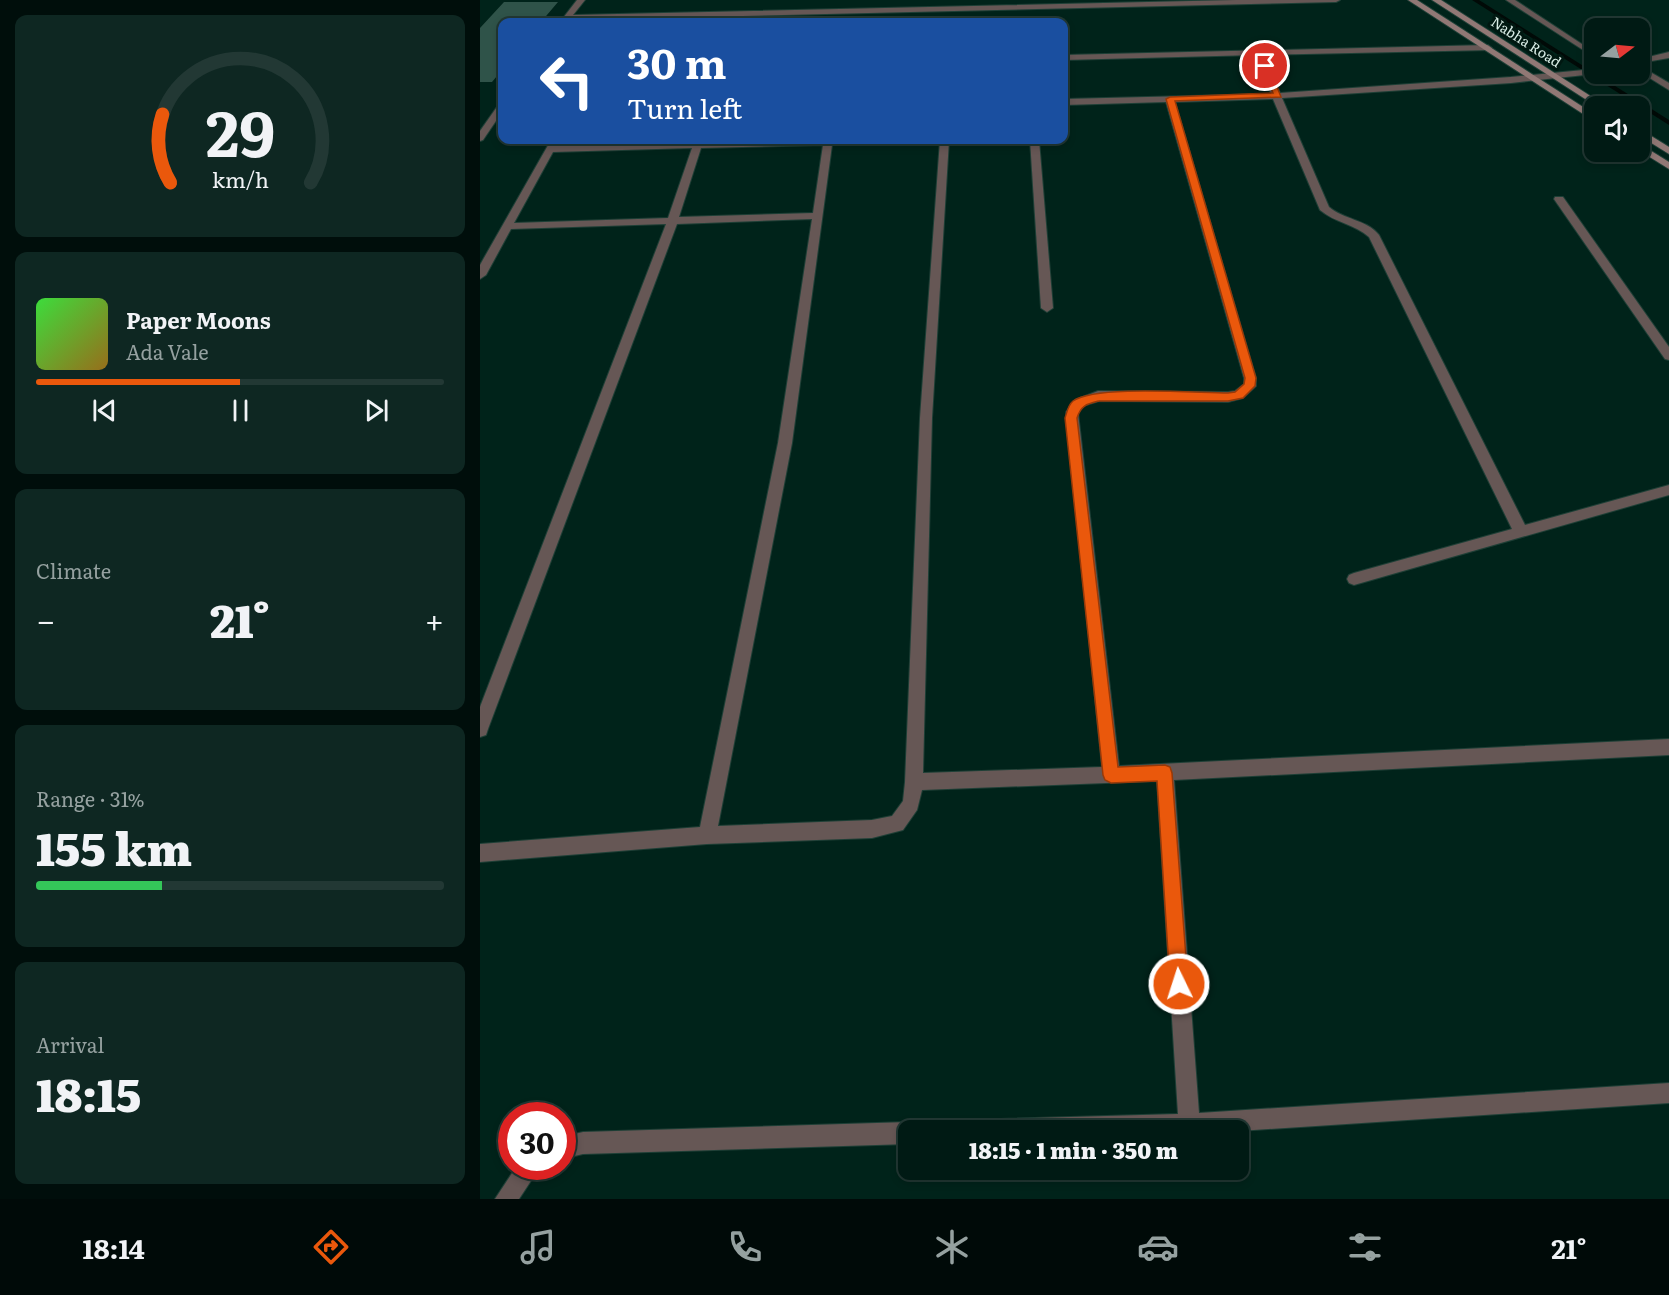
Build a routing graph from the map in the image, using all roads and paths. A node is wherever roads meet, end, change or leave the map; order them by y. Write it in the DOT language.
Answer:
graph roads {
  1 [pos="580,0"];
  2 [pos="1336,0"];
  3 [pos="1412,0"];
  4 [pos="1436,0"];
  5 [pos="1510,0"];
  6 [pos="567,18"];
  7 [pos="675,18"];
  8 [pos="1488,48"];
  9 [pos="1584,48"];
  10 [pos="1258,52"];
  11 [pos="1669,55"];
  12 [pos="1068,57"];
  13 [pos="1650,59"];
  14 [pos="1584,73"];
  15 [pos="1553,75"];
  16 [pos="1650,75"];
  17 [pos="1535,78"];
  18 [pos="1669,87"];
  19 [pos="1278,96"];
  20 [pos="1585,96"];
  21 [pos="1170,99"];
  22 [pos="1068,102"];
  23 [pos="1584,111"];
  24 [pos="498,112"];
  25 [pos="491,122"];
  26 [pos="480,123"];
  27 [pos="480,138"];
  28 [pos="1650,139"];
  29 [pos="553,144"];
  30 [pos="698,144"];
  31 [pos="828,144"];
  32 [pos="944,144"];
  33 [pos="1034,144"];
  34 [pos="549,150"];
  35 [pos="1669,152"];
  36 [pos="1650,154"];
  37 [pos="1669,166"];
  38 [pos="1559,199"];
  39 [pos="816,216"];
  40 [pos="672,222"];
  41 [pos="507,226"];
  42 [pos="480,275"];
  43 [pos="1047,308"];
  44 [pos="1669,356"];
  45 [pos="1669,490"];
  46 [pos="1521,532"];
  47 [pos="1354,579"];
  48 [pos="480,729"];
  49 [pos="1669,747"];
  50 [pos="1165,773"];
  51 [pos="1111,775"];
  52 [pos="914,782"];
  53 [pos="707,835"];
  54 [pos="480,853"];
  55 [pos="1669,1093"];
  56 [pos="1189,1120"];
  57 [pos="1249,1120"];
  58 [pos="898,1133"];
  59 [pos="576,1145"];
  60 [pos="520,1180"];
  61 [pos="506,1199"];
  1 -- 6 [label="street"];
  2 -- 7 [label="street"];
  3 -- 8 [label="main road, Nabha Road"];
  4 -- 15 [label="main road, Nabha Road"];
  5 -- 9 [label="street"];
  8 -- 10 [label="street"];
  8 -- 17 [label="main road, Nabha Road"];
  10 -- 12 [label="street"];
  10 -- 19 [label="street"];
  11 -- 13 [label="street"];
  14 -- 15 [label="street"];
  15 -- 17 [label="street"];
  15 -- 20 [label="main road, Nabha Road"];
  16 -- 18 [label="street"];
  17 -- 19 [label="street"];
  17 -- 23 [label="main road, Nabha Road"];
  19 -- 21 [label="street"];
  19 -- 46 [label="street"];
  21 -- 22 [label="street"];
  21 -- 51 [label="street"];
  24 -- 25 [label="street"];
  25 -- 26 [label="street"];
  25 -- 27 [label="street"];
  28 -- 35 [label="main road"];
  29 -- 34 [label="street"];
  30 -- 34 [label="street"];
  30 -- 40 [label="street"];
  31 -- 39 [label="street"];
  32 -- 52 [label="street"];
  33 -- 43 [label="street"];
  34 -- 41 [label="street"];
  36 -- 37 [label="main road"];
  38 -- 44 [label="street"];
  39 -- 40 [label="street"];
  39 -- 53 [label="street"];
  40 -- 41 [label="street"];
  40 -- 48 [label="street"];
  41 -- 42 [label="street"];
  45 -- 46 [label="street"];
  46 -- 47 [label="street"];
  49 -- 50 [label="street"];
  50 -- 51 [label="street"];
  50 -- 56 [label="street"];
  51 -- 52 [label="street"];
  52 -- 53 [label="street"];
  53 -- 54 [label="street"];
  55 -- 57 [label="street"];
  58 -- 59 [label="street"];
  60 -- 61 [label="street"];
}
